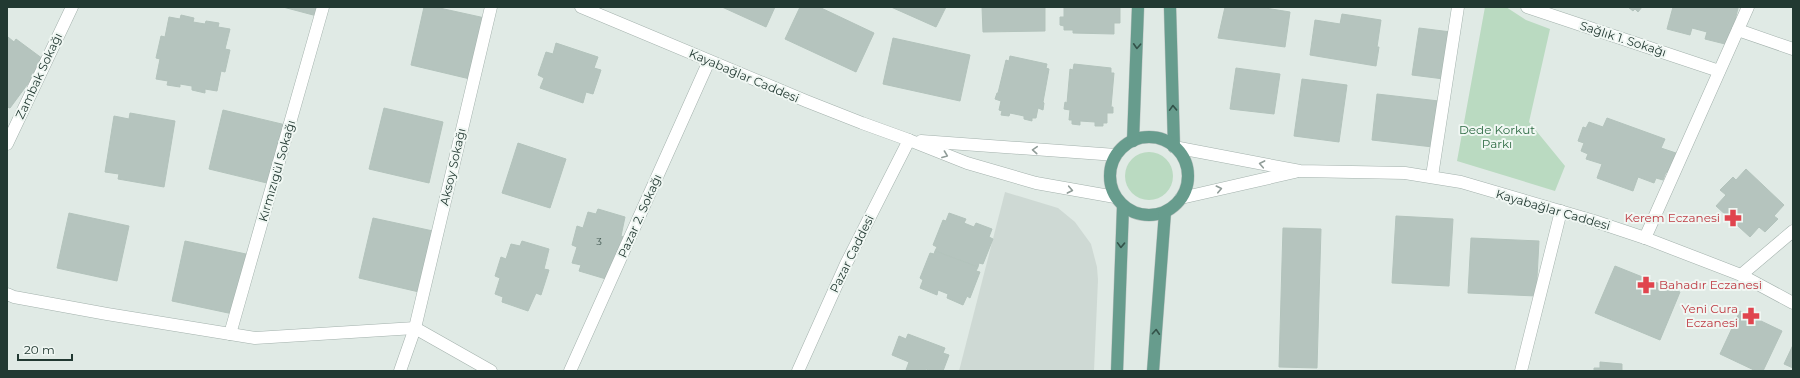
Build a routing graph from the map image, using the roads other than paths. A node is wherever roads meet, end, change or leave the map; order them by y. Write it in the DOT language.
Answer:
graph roads {
  1 [pos="72,7"];
  2 [pos="323,7"];
  3 [pos="491,7"];
  4 [pos="581,7"];
  5 [pos="1138,7"];
  6 [pos="1170,7"];
  7 [pos="1458,7"];
  8 [pos="1527,7"];
  9 [pos="1748,7"];
  10 [pos="1738,30"];
  11 [pos="1793,49"];
  12 [pos="709,61"];
  13 [pos="1720,71"];
  14 [pos="910,140"];
  15 [pos="1133,141"];
  16 [pos="7,144"];
  17 [pos="1174,147"];
  18 [pos="1116,155"];
  19 [pos="1300,171"];
  20 [pos="1432,176"];
  21 [pos="1181,198"];
  22 [pos="1119,202"];
  23 [pos="1561,211"];
  24 [pos="1165,212"];
  25 [pos="1793,231"];
  26 [pos="1645,238"];
  27 [pos="1741,275"];
  28 [pos="7,294"];
  29 [pos="1793,303"];
  30 [pos="415,328"];
  31 [pos="230,334"];
  32 [pos="400,371"];
  33 [pos="491,371"];
  34 [pos="570,371"];
  35 [pos="798,371"];
  36 [pos="1117,371"];
  37 [pos="1153,371"];
  38 [pos="1521,371"];
  1 -- 16 [label="street, Zambak Sokağı"];
  2 -- 31 [label="street, Kırmızıgül Sokağı"];
  3 -- 30 [label="street, Aksoy Sokağı"];
  4 -- 12 [label="street, Kayabağlar Caddesi"];
  5 -- 15 [label="main road, one-way"];
  17 -- 6 [label="main road, one-way"];
  7 -- 20 [label="street"];
  8 -- 13 [label="street, Sağlık 1. Sokağı"];
  9 -- 10 [label="street"];
  10 -- 11 [label="street"];
  10 -- 13 [label="street"];
  12 -- 14 [label="street, Kayabağlar Caddesi"];
  12 -- 34 [label="street, Pazar 2. Sokağı"];
  13 -- 26 [label="street"];
  18 -- 14 [label="street, Kayabağlar Caddesi, one-way"];
  14 -- 22 [label="street, Kayabağlar Caddesi, one-way"];
  14 -- 35 [label="street, Pazar Caddesi"];
  15 -- 17 [label="main road"];
  15 -- 18 [label="main road"];
  19 -- 17 [label="street, Kayabağlar Caddesi, one-way"];
  17 -- 21 [label="main road"];
  18 -- 22 [label="main road"];
  19 -- 20 [label="street, Kayabağlar Caddesi"];
  21 -- 19 [label="street, Kayabağlar Caddesi, one-way"];
  20 -- 23 [label="street, Kayabağlar Caddesi"];
  21 -- 24 [label="main road"];
  22 -- 24 [label="main road"];
  22 -- 36 [label="main road, one-way"];
  23 -- 26 [label="street, Kayabağlar Caddesi"];
  23 -- 38 [label="street"];
  37 -- 24 [label="main road, one-way"];
  25 -- 27 [label="street"];
  26 -- 27 [label="street, Kayabağlar Caddesi"];
  27 -- 29 [label="street, Kayabağlar Caddesi"];
  28 -- 31 [label="street"];
  30 -- 31 [label="street"];
  30 -- 32 [label="street, Aksoy Sokağı"];
  30 -- 33 [label="street"];
}
